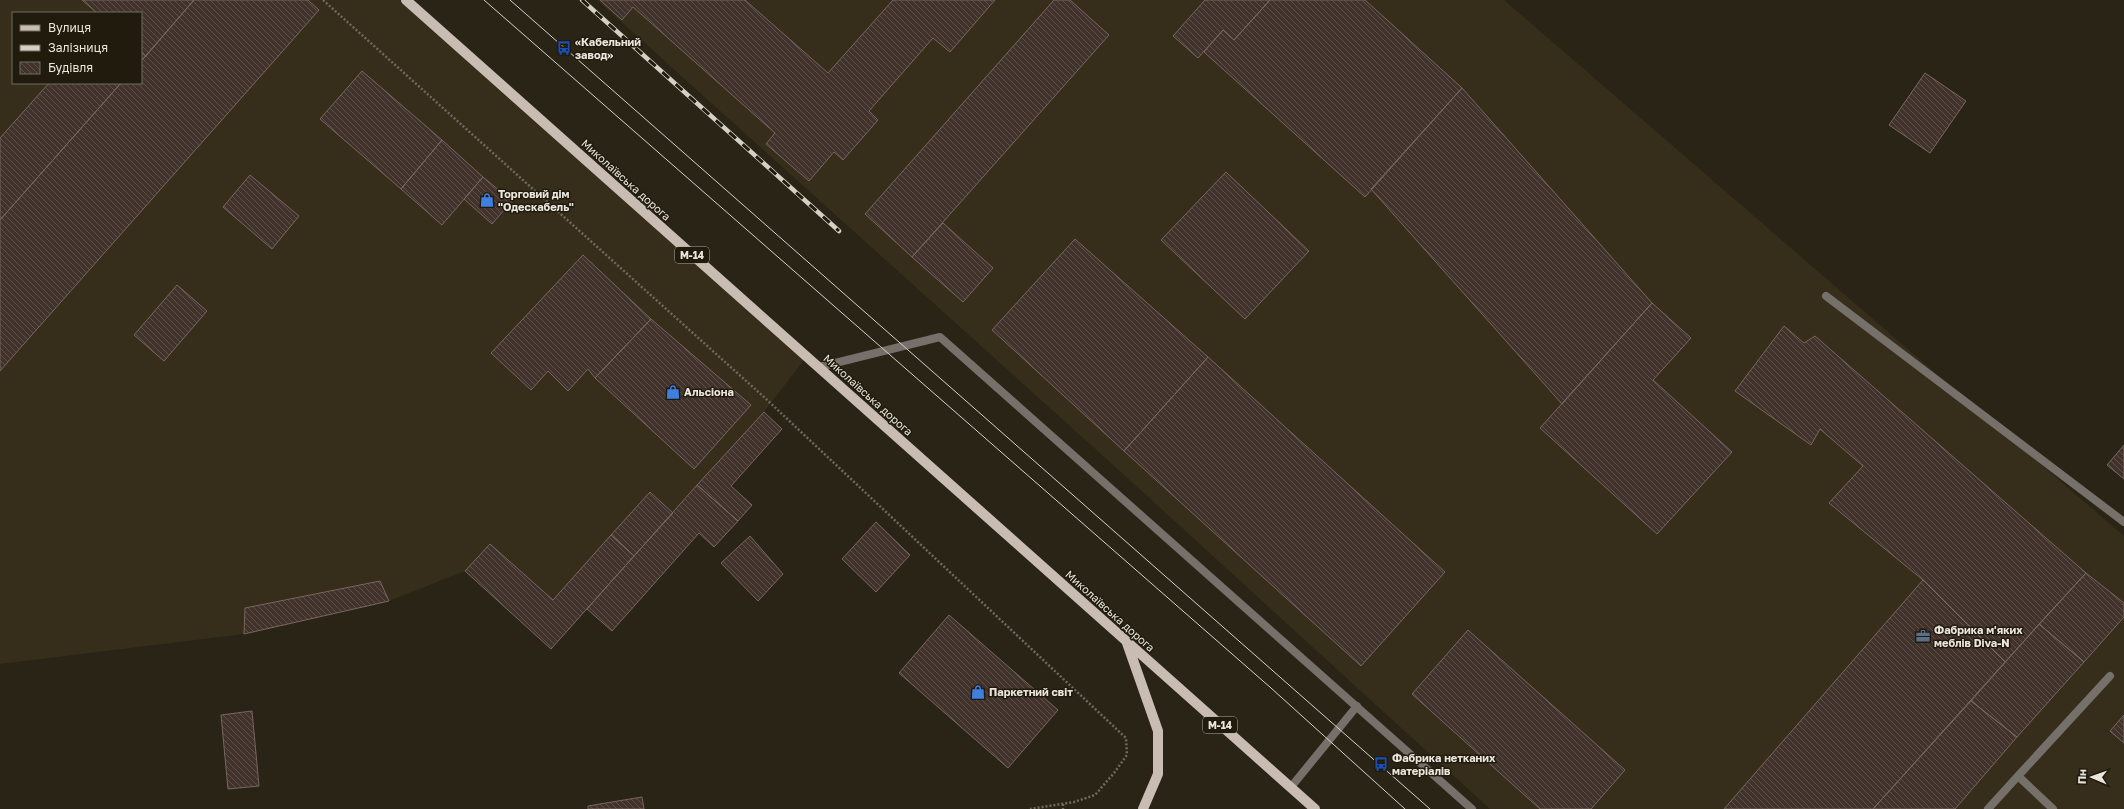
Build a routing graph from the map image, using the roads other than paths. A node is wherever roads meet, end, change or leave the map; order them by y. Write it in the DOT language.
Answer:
graph roads {
  1 [pos="406,0"];
  2 [pos="1826,296"];
  3 [pos="819,367"];
  4 [pos="2124,522"];
  5 [pos="1127,642"];
  6 [pos="2110,676"];
  7 [pos="1357,706"];
  8 [pos="2018,776"];
  9 [pos="1291,787"];
  10 [pos="1143,809"];
  11 [pos="1315,809"];
  12 [pos="1472,809"];
  13 [pos="1988,809"];
  14 [pos="2053,809"];
  1 -- 3 [label="main road, Миколаївська дорога / М-14"];
  2 -- 4 [label="lane"];
  3 -- 5 [label="main road, Миколаївська дорога / М-14"];
  3 -- 7 [label="lane"];
  5 -- 9 [label="main road, Миколаївська дорога / М-14"];
  5 -- 10 [label="main road"];
  6 -- 8 [label="lane"];
  7 -- 9 [label="lane"];
  7 -- 12 [label="lane"];
  8 -- 13 [label="lane"];
  8 -- 14 [label="lane"];
  9 -- 11 [label="main road, Миколаївська дорога / М-14"];
}
